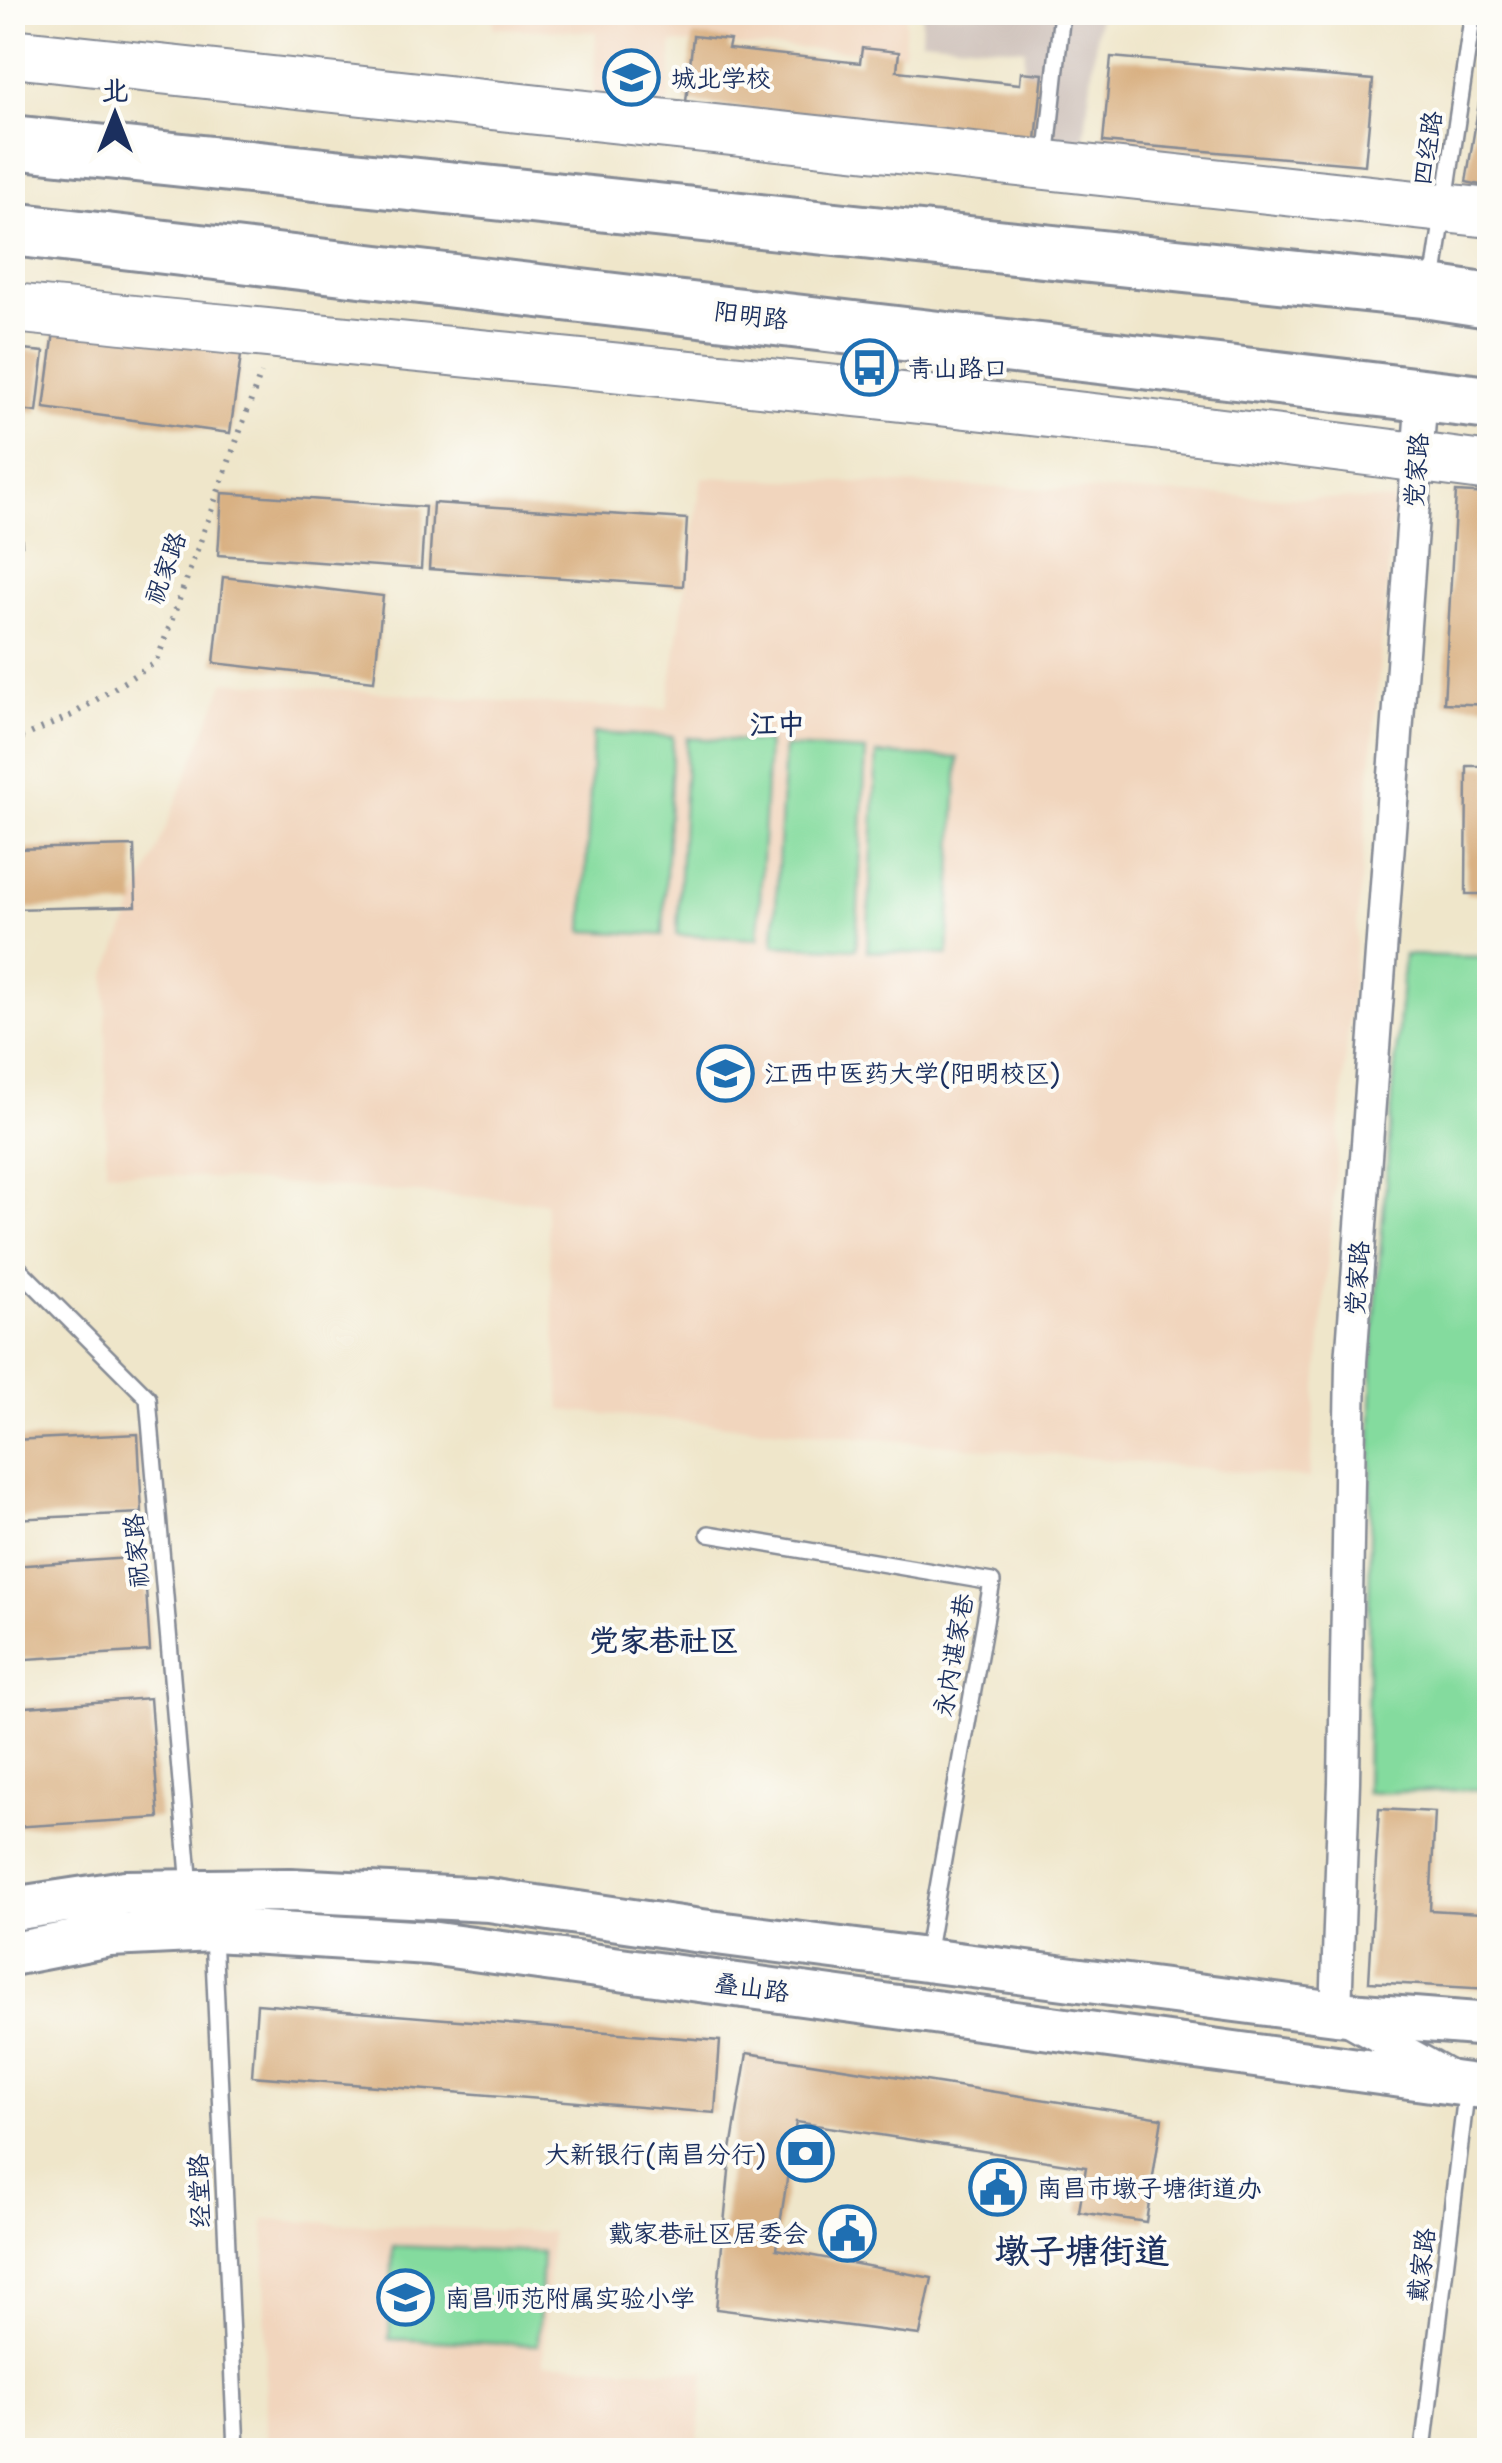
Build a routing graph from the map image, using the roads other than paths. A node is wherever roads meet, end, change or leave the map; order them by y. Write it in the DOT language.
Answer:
graph roads {
  1 [pos="1062,12"];
  2 [pos="1473,12"];
  3 [pos="12,53"];
  4 [pos="12,142"];
  5 [pos="1045,165"];
  6 [pos="1466,210"];
  7 [pos="12,229"];
  8 [pos="1432,292"];
  9 [pos="1490,301"];
  10 [pos="12,308"];
  11 [pos="1422,393"];
  12 [pos="1490,403"];
  13 [pos="1417,457"];
  14 [pos="1490,467"];
  15 [pos="12,1262"];
  16 [pos="709,1534"];
  17 [pos="190,1891"];
  18 [pos="12,1910"];
  19 [pos="213,1930"];
  20 [pos="12,1954"];
  21 [pos="925,1960"];
  22 [pos="1336,2012"];
  23 [pos="1490,2025"];
  24 [pos="1478,2087"];
  25 [pos="236,2450"];
  26 [pos="1423,2450"];
  1 -- 5 [label="lane"];
  2 -- 6 [label="lane, 四经路"];
  3 -- 5 [label="main road"];
  4 -- 8 [label="highway"];
  5 -- 6 [label="main road"];
  6 -- 8 [label="lane, 四经路"];
  7 -- 11 [label="highway, 阳明路"];
  8 -- 9 [label="highway"];
  10 -- 13 [label="main road"];
  11 -- 12 [label="highway, 阳明路"];
  11 -- 13 [label="street, 党家路"];
  13 -- 14 [label="main road"];
  13 -- 22 [label="street, 党家路"];
  15 -- 17 [label="lane, 祝家路"];
  16 -- 21 [label="lane, 永内谌家巷"];
  17 -- 18 [label="main road, 叠山路"];
  17 -- 21 [label="main road, 叠山路"];
  19 -- 20 [label="main road, 叠山路"];
  19 -- 24 [label="main road, 叠山路"];
  19 -- 25 [label="lane, 经堂路"];
  21 -- 22 [label="main road, 叠山路"];
  22 -- 23 [label="main road, 叠山路"];
  22 -- 24 [label="street"];
  24 -- 26 [label="lane, 戴家路"];
}
